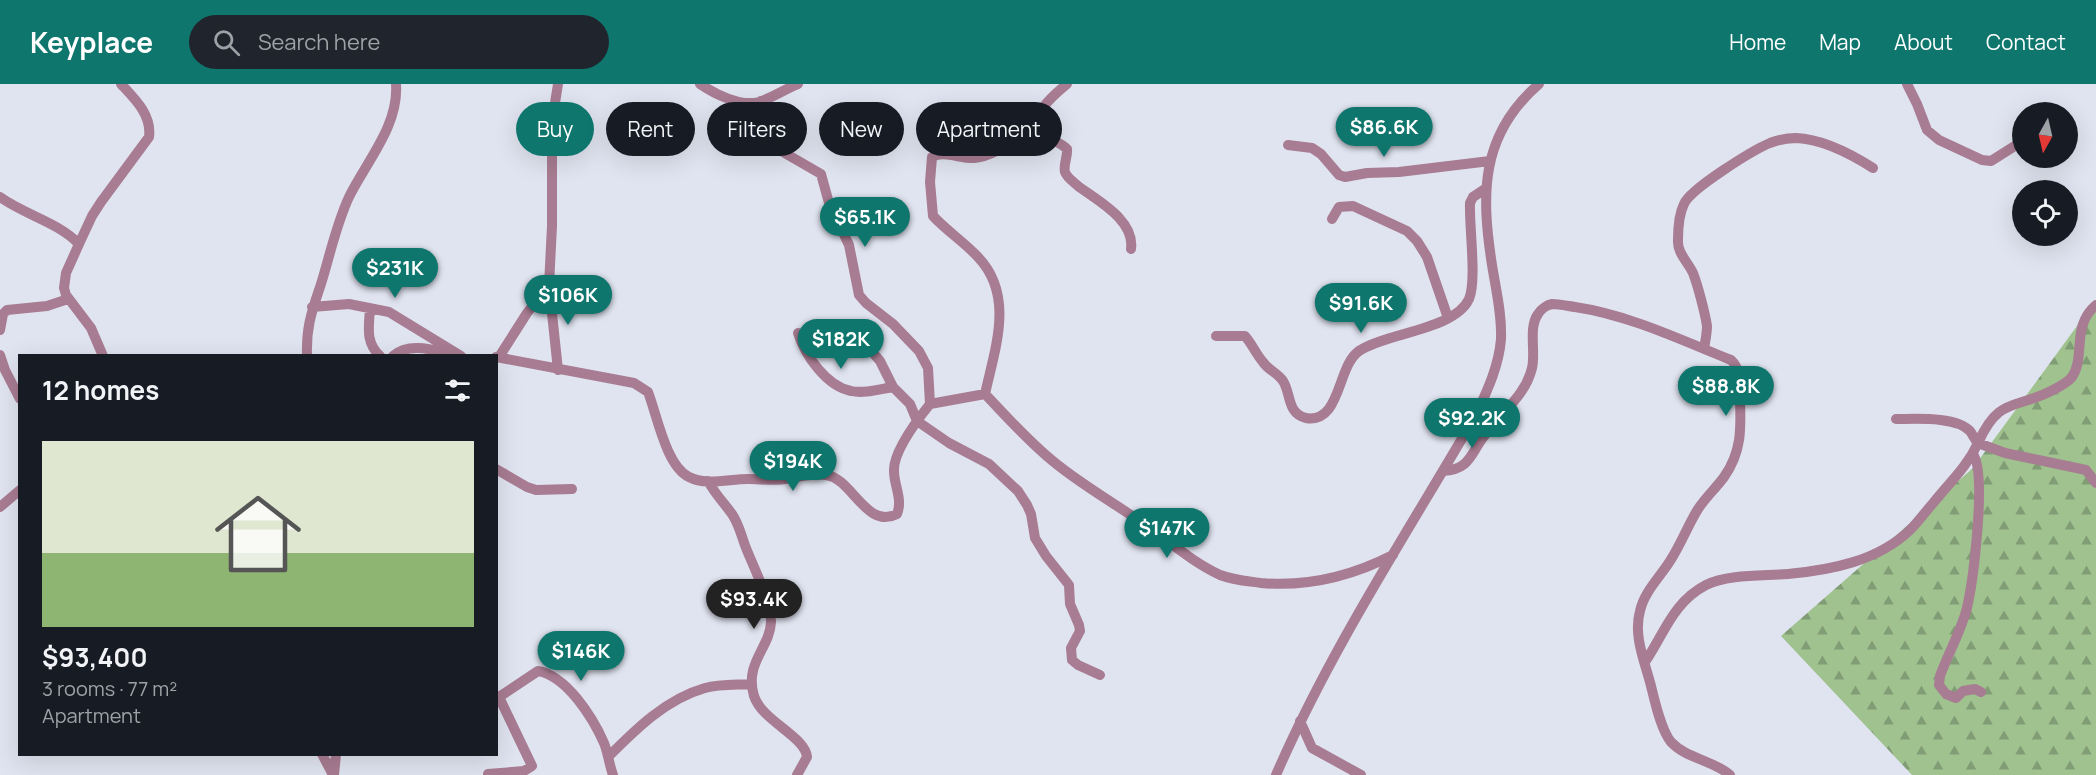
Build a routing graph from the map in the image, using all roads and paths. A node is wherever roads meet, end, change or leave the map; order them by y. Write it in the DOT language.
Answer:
graph roads {
  1 [pos="121,84"];
  2 [pos="396,84"];
  3 [pos="558,84"];
  4 [pos="700,84"];
  5 [pos="798,84"];
  6 [pos="1067,84"];
  7 [pos="1539,84"];
  8 [pos="1907,84"];
  9 [pos="746,102"];
  10 [pos="761,102"];
  11 [pos="1047,102"];
  12 [pos="1288,145"];
  13 [pos="1062,146"];
  14 [pos="2012,148"];
  15 [pos="790,156"];
  16 [pos="936,156"];
  17 [pos="956,156"];
  18 [pos="982,156"];
  19 [pos="1490,161"];
  20 [pos="1873,168"];
  21 [pos="1485,189"];
  22 [pos="0,197"];
  23 [pos="1332,219"];
  24 [pos="80,244"];
  25 [pos="1131,249"];
  26 [pos="549,285"];
  27 [pos="68,299"];
  28 [pos="2096,304"];
  29 [pos="312,307"];
  30 [pos="370,308"];
  31 [pos="1448,318"];
  32 [pos="0,330"];
  33 [pos="798,333"];
  34 [pos="1216,336"];
  35 [pos="868,347"];
  36 [pos="1704,349"];
  37 [pos="102,354"];
  38 [pos="307,354"];
  39 [pos="378,354"];
  40 [pos="395,354"];
  41 [pos="450,354"];
  42 [pos="457,354"];
  43 [pos="0,355"];
  44 [pos="498,357"];
  45 [pos="558,369"];
  46 [pos="893,387"];
  47 [pos="985,394"];
  48 [pos="18,395"];
  49 [pos="930,404"];
  50 [pos="1896,418"];
  51 [pos="917,421"];
  52 [pos="1975,448"];
  53 [pos="498,470"];
  54 [pos="1443,471"];
  55 [pos="708,481"];
  56 [pos="2096,483"];
  57 [pos="572,489"];
  58 [pos="18,492"];
  59 [pos="0,507"];
  60 [pos="1394,554"];
  61 [pos="1645,662"];
  62 [pos="1100,675"];
  63 [pos="751,684"];
  64 [pos="1981,692"];
  65 [pos="498,697"];
  66 [pos="1300,720"];
  67 [pos="323,756"];
  68 [pos="336,756"];
  69 [pos="608,757"];
  70 [pos="488,774"];
  71 [pos="333,775"];
  72 [pos="613,775"];
  73 [pos="797,775"];
  74 [pos="1276,775"];
  75 [pos="1361,775"];
  76 [pos="1730,775"];
  1 -- 24 [label="street"];
  2 -- 29 [label="street"];
  3 -- 26 [label="street"];
  4 -- 9 [label="street"];
  5 -- 10 [label="street"];
  6 -- 11 [label="street"];
  7 -- 19 [label="street"];
  8 -- 14 [label="street"];
  12 -- 19 [label="street"];
  13 -- 25 [label="street"];
  15 -- 49 [label="street"];
  16 -- 47 [label="street"];
  17 -- 18 [label="street"];
  19 -- 21 [label="street"];
  20 -- 36 [label="street"];
  21 -- 31 [label="street"];
  21 -- 54 [label="street"];
  22 -- 24 [label="street"];
  23 -- 31 [label="street"];
  24 -- 27 [label="street"];
  26 -- 44 [label="street"];
  26 -- 45 [label="street"];
  27 -- 32 [label="street"];
  27 -- 37 [label="street"];
  28 -- 52 [label="street"];
  29 -- 30 [label="street"];
  29 -- 38 [label="street"];
  30 -- 39 [label="street"];
  30 -- 42 [label="street"];
  31 -- 34 [label="street"];
  33 -- 46 [label="street"];
  35 -- 46 [label="street"];
  36 -- 54 [label="street"];
  36 -- 61 [label="street"];
  40 -- 41 [label="street"];
  43 -- 48 [label="street"];
  44 -- 45 [label="street"];
  45 -- 55 [label="street"];
  46 -- 51 [label="street"];
  47 -- 49 [label="street"];
  47 -- 60 [label="street"];
  49 -- 51 [label="street"];
  50 -- 52 [label="street"];
  51 -- 55 [label="street"];
  51 -- 62 [label="street"];
  52 -- 56 [label="street"];
  52 -- 61 [label="street"];
  52 -- 64 [label="street"];
  53 -- 57 [label="street"];
  54 -- 60 [label="street"];
  55 -- 63 [label="street"];
  58 -- 59 [label="street"];
  60 -- 66 [label="street"];
  61 -- 76 [label="street"];
  63 -- 69 [label="street"];
  63 -- 73 [label="street"];
  65 -- 69 [label="street"];
  65 -- 70 [label="street"];
  66 -- 74 [label="street"];
  66 -- 75 [label="street"];
  67 -- 71 [label="street"];
  68 -- 71 [label="street"];
  69 -- 72 [label="street"];
}
